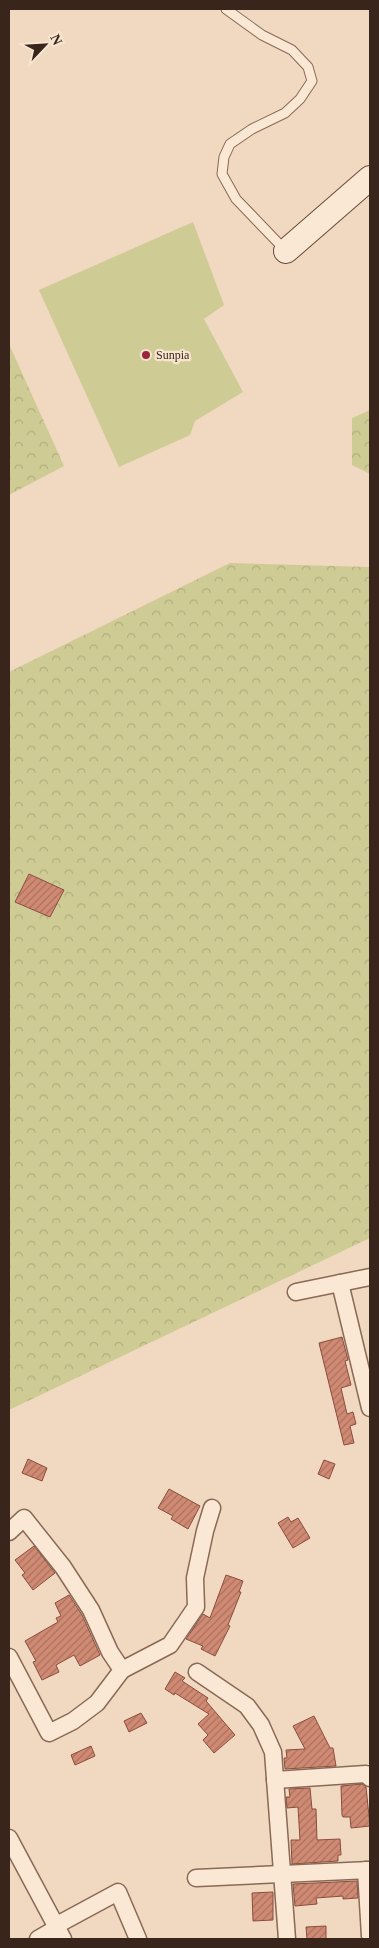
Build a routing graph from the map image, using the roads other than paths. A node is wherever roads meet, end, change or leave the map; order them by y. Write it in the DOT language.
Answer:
graph roads {
  1 [pos="226,9"];
  2 [pos="370,178"];
  3 [pos="286,251"];
  4 [pos="370,1277"];
  5 [pos="340,1283"];
  6 [pos="296,1292"];
  7 [pos="370,1408"];
  8 [pos="212,1508"];
  9 [pos="9,1532"];
  10 [pos="9,1657"];
  11 [pos="122,1670"];
  12 [pos="197,1672"];
  13 [pos="370,1778"];
  14 [pos="275,1780"];
  15 [pos="9,1838"];
  16 [pos="368,1870"];
  17 [pos="282,1874"];
  18 [pos="196,1878"];
  19 [pos="58,1931"];
  20 [pos="370,1936"];
  21 [pos="38,1939"];
  22 [pos="138,1939"];
  23 [pos="287,1939"];
  1 -- 3 [label="lane"];
  2 -- 3 [label="street"];
  4 -- 5 [label="street"];
  5 -- 6 [label="street"];
  5 -- 7 [label="street"];
  8 -- 11 [label="street"];
  9 -- 11 [label="street"];
  10 -- 11 [label="street"];
  12 -- 14 [label="street"];
  13 -- 14 [label="street"];
  14 -- 17 [label="street"];
  15 -- 19 [label="street"];
  16 -- 17 [label="street"];
  16 -- 20 [label="street"];
  17 -- 18 [label="street"];
  17 -- 23 [label="street"];
  19 -- 21 [label="street"];
  19 -- 22 [label="street"];
}
